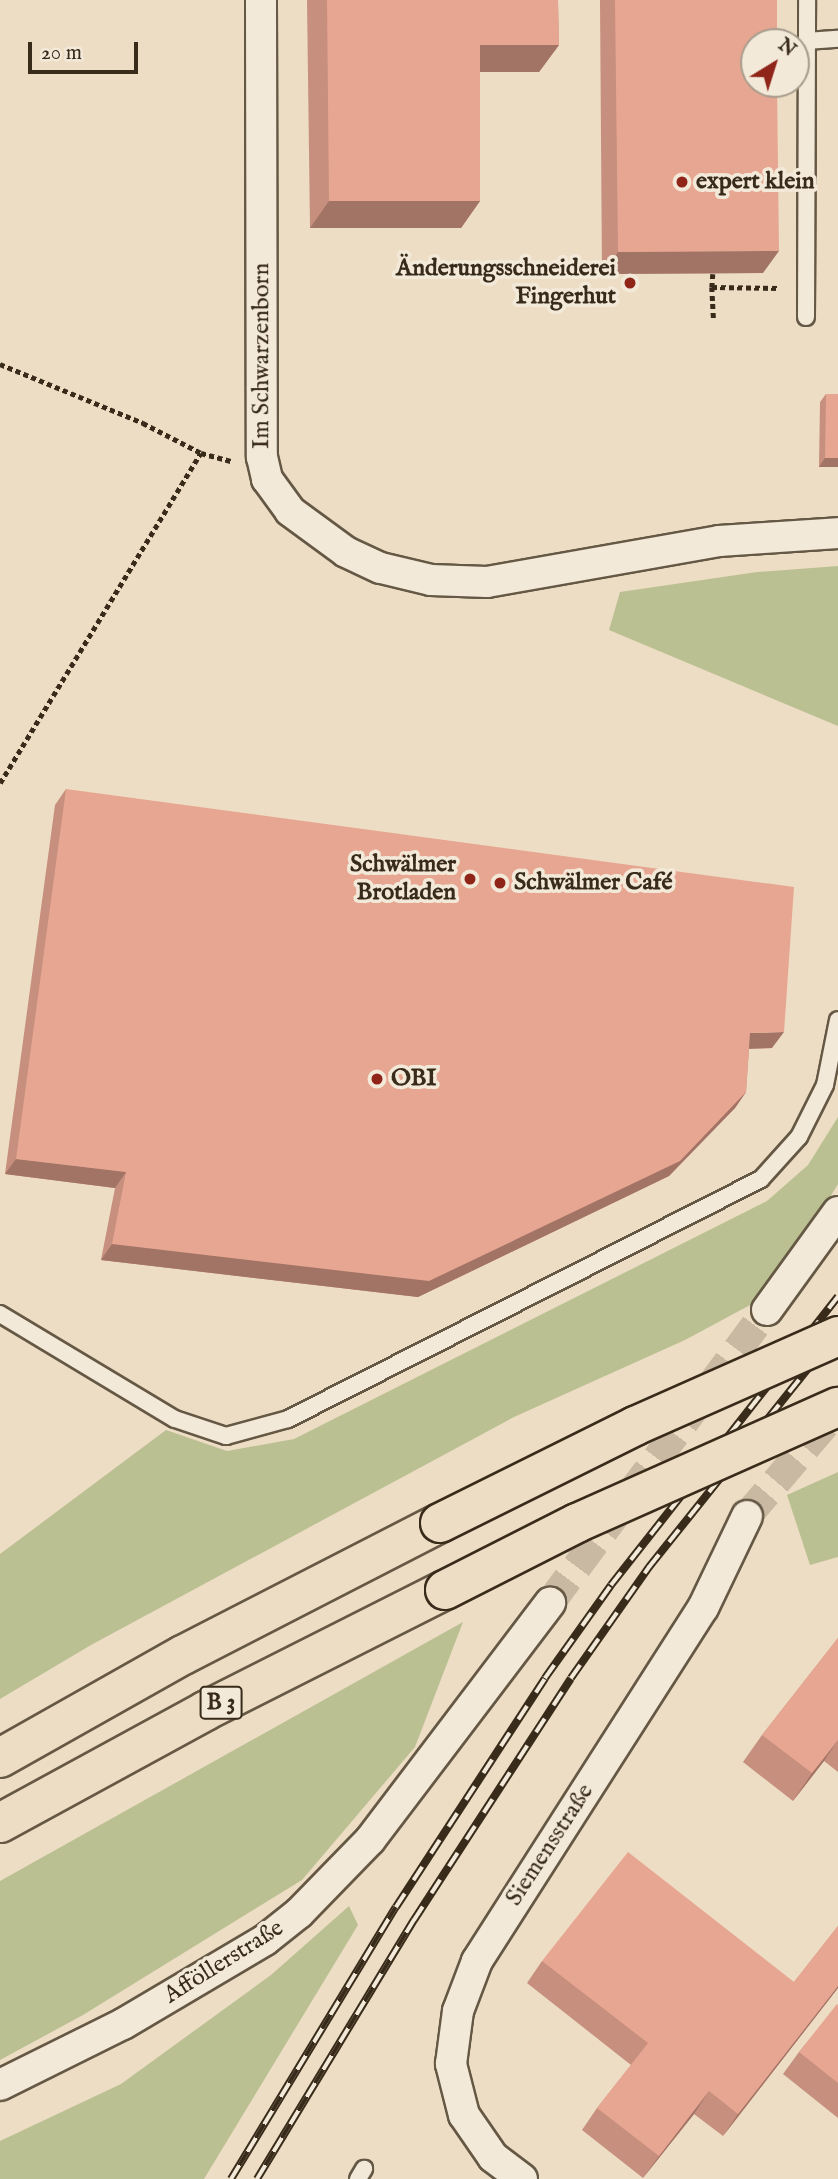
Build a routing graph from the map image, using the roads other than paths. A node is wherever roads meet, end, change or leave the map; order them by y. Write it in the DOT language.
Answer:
graph roads {
  1 [pos="261,0"];
  2 [pos="807,0"];
  3 [pos="806,28"];
  4 [pos="838,39"];
  5 [pos="810,41"];
  6 [pos="806,98"];
  7 [pos="806,317"];
  8 [pos="838,533"];
  9 [pos="838,1020"];
  10 [pos="838,1212"];
  11 [pos="766,1310"];
  12 [pos="0,1314"];
  13 [pos="838,1336"];
  14 [pos="838,1407"];
  15 [pos="747,1516"];
  16 [pos="550,1603"];
  17 [pos="0,1758"];
  18 [pos="0,1823"];
  19 [pos="0,2085"];
  20 [pos="522,2179"];
  1 -- 8 [label="street, Im Schwarzenborn"];
  2 -- 3 [label="lane"];
  4 -- 5 [label="lane"];
  6 -- 7 [label="lane"];
  9 -- 12 [label="lane"];
  10 -- 11 [label="street"];
  13 -- 17 [label="highway, B 3, bridge"];
  14 -- 18 [label="highway, B 3, bridge"];
  15 -- 20 [label="street, Siemensstraße"];
  16 -- 19 [label="street, Afföllerstraße"];
}
